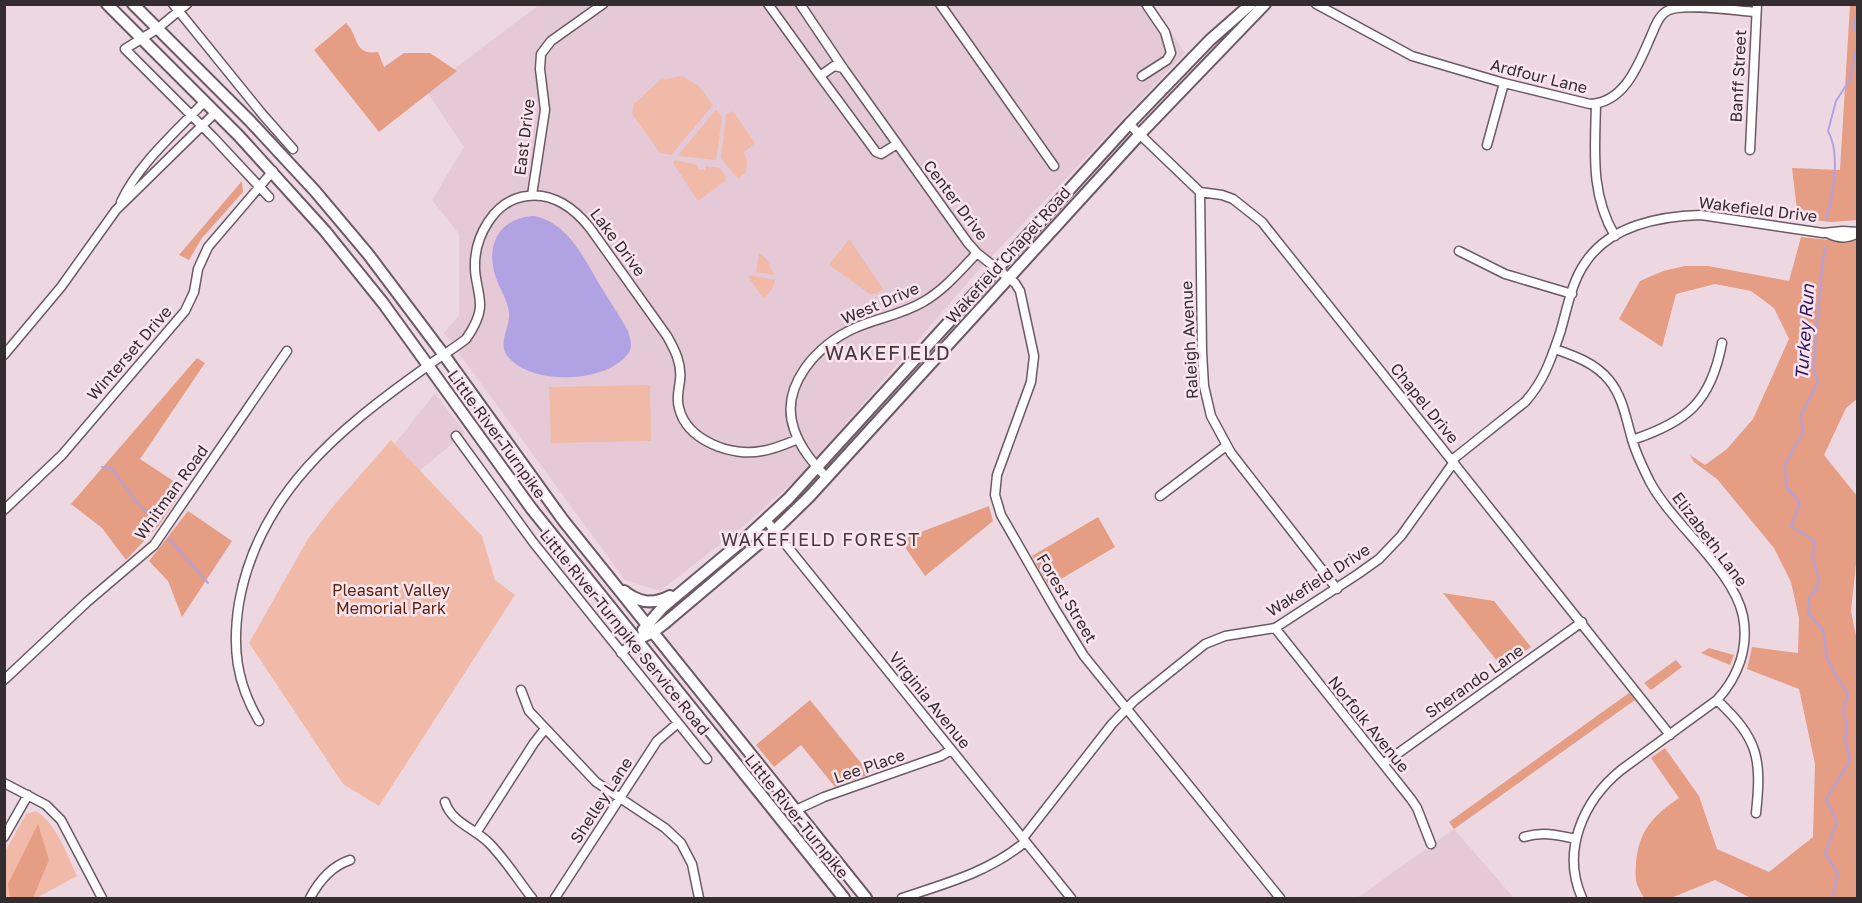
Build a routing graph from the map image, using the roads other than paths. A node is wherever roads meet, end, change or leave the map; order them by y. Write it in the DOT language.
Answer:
graph roads {
  1 [pos="107,4"];
  2 [pos="133,4"];
  3 [pos="187,4"];
  4 [pos="603,4"];
  5 [pos="768,4"];
  6 [pos="800,4"];
  7 [pos="940,4"];
  8 [pos="1146,4"];
  9 [pos="1251,4"];
  10 [pos="1264,4"];
  11 [pos="1316,4"];
  12 [pos="176,8"];
  13 [pos="1757,8"];
  14 [pos="157,28"];
  15 [pos="142,39"];
  16 [pos="843,68"];
  17 [pos="820,76"];
  18 [pos="1142,76"];
  19 [pos="1504,83"];
  20 [pos="205,101"];
  21 [pos="1596,104"];
  22 [pos="216,112"];
  23 [pos="191,115"];
  24 [pos="1130,124"];
  25 [pos="202,126"];
  26 [pos="1140,134"];
  27 [pos="897,144"];
  28 [pos="1487,145"];
  29 [pos="293,149"];
  30 [pos="1750,150"];
  31 [pos="1054,166"];
  32 [pos="273,171"];
  33 [pos="260,187"];
  34 [pos="1200,192"];
  35 [pos="532,195"];
  36 [pos="269,197"];
  37 [pos="117,210"];
  38 [pos="1857,233"];
  39 [pos="1615,236"];
  40 [pos="1459,251"];
  41 [pos="977,253"];
  42 [pos="996,269"];
  43 [pos="1007,277"];
  44 [pos="1572,294"];
  45 [pos="1722,343"];
  46 [pos="1555,349"];
  47 [pos="287,351"];
  48 [pos="4,355"];
  49 [pos="444,355"];
  50 [pos="428,365"];
  51 [pos="456,436"];
  52 [pos="798,439"];
  53 [pos="1632,440"];
  54 [pos="1226,446"];
  55 [pos="1453,461"];
  56 [pos="818,468"];
  57 [pos="827,478"];
  58 [pos="1160,496"];
  59 [pos="4,510"];
  60 [pos="766,520"];
  61 [pos="775,530"];
  62 [pos="612,581"];
  63 [pos="693,581"];
  64 [pos="1337,589"];
  65 [pos="1582,622"];
  66 [pos="650,628"];
  67 [pos="1275,628"];
  68 [pos="636,640"];
  69 [pos="621,653"];
  70 [pos="4,680"];
  71 [pos="521,690"];
  72 [pos="1717,700"];
  73 [pos="1127,709"];
  74 [pos="259,721"];
  75 [pos="678,723"];
  76 [pos="545,729"];
  77 [pos="1670,735"];
  78 [pos="951,750"];
  79 [pos="707,759"];
  80 [pos="1383,764"];
  81 [pos="4,783"];
  82 [pos="28,795"];
  83 [pos="619,799"];
  84 [pos="445,802"];
  85 [pos="796,810"];
  86 [pos="1756,813"];
  87 [pos="476,833"];
  88 [pos="4,837"];
  89 [pos="1524,837"];
  90 [pos="1576,839"];
  91 [pos="1024,840"];
  92 [pos="1431,844"];
  93 [pos="350,860"];
  94 [pos="102,898"];
  95 [pos="310,898"];
  96 [pos="532,898"];
  97 [pos="555,898"];
  98 [pos="699,898"];
  99 [pos="844,898"];
  100 [pos="866,898"];
  101 [pos="902,898"];
  102 [pos="1071,898"];
  103 [pos="1280,898"];
  104 [pos="1582,898"];
  1 -- 15 [label="main road, Little River Turnpike"];
  2 -- 14 [label="main road, Little River Turnpike"];
  3 -- 12 [label="street"];
  4 -- 35 [label="street, East Drive"];
  5 -- 17 [label="street"];
  6 -- 16 [label="street, Center Drive"];
  7 -- 31 [label="street"];
  8 -- 18 [label="street"];
  9 -- 24 [label="main road, Wakefield Chapel Road"];
  10 -- 26 [label="main road, Wakefield Chapel Road"];
  11 -- 19 [label="street, Ardfour Lane"];
  12 -- 14 [label="street"];
  12 -- 29 [label="street"];
  13 -- 21 [label="street, Ardfour Lane"];
  13 -- 30 [label="street, Banff Street"];
  14 -- 15 [label="street"];
  14 -- 49 [label="main road, Little River Turnpike"];
  15 -- 20 [label="main road, Little River Turnpike"];
  15 -- 23 [label="street"];
  16 -- 17 [label="street"];
  16 -- 27 [label="street, Center Drive"];
  17 -- 27 [label="street"];
  19 -- 21 [label="street, Ardfour Lane"];
  19 -- 28 [label="street"];
  20 -- 22 [label="main road, Little River Turnpike"];
  20 -- 23 [label="street"];
  21 -- 39 [label="street"];
  22 -- 25 [label="street"];
  22 -- 32 [label="main road, Little River Turnpike"];
  23 -- 25 [label="street"];
  23 -- 37 [label="street"];
  24 -- 26 [label="street"];
  24 -- 42 [label="main road, Wakefield Chapel Road"];
  25 -- 33 [label="street"];
  25 -- 37 [label="street"];
  26 -- 34 [label="street"];
  26 -- 43 [label="main road, Wakefield Chapel Road"];
  27 -- 41 [label="street, Center Drive"];
  32 -- 33 [label="street, Winterset Drive"];
  32 -- 50 [label="main road, Little River Turnpike"];
  33 -- 36 [label="street"];
  33 -- 59 [label="street, Winterset Drive"];
  34 -- 54 [label="street, Raleigh Avenue"];
  34 -- 55 [label="street, Chapel Drive"];
  35 -- 49 [label="street"];
  35 -- 52 [label="street, Lake Drive"];
  37 -- 48 [label="street"];
  38 -- 39 [label="street, Wakefield Drive"];
  39 -- 44 [label="street, Wakefield Drive"];
  40 -- 44 [label="street"];
  41 -- 42 [label="street, Center Drive"];
  41 -- 52 [label="street, West Drive"];
  42 -- 43 [label="street, Forest Street"];
  42 -- 56 [label="main road, Wakefield Chapel Road"];
  43 -- 57 [label="main road, Wakefield Chapel Road"];
  43 -- 73 [label="street, Forest Street"];
  44 -- 46 [label="street, Wakefield Drive"];
  45 -- 53 [label="street"];
  46 -- 53 [label="street, Elizabeth Lane"];
  46 -- 55 [label="street, Wakefield Drive"];
  47 -- 70 [label="street, Whitman Road"];
  49 -- 50 [label="street"];
  49 -- 62 [label="main road, Little River Turnpike"];
  50 -- 68 [label="main road, Little River Turnpike"];
  50 -- 74 [label="street"];
  51 -- 69 [label="street, Little River Turnpike Service Road"];
  52 -- 56 [label="street, West Drive"];
  53 -- 72 [label="street, Elizabeth Lane"];
  54 -- 58 [label="street"];
  54 -- 64 [label="street, Raleigh Avenue"];
  55 -- 64 [label="street, Wakefield Drive"];
  55 -- 65 [label="street, Chapel Drive"];
  56 -- 57 [label="street, West Drive"];
  56 -- 60 [label="main road, Wakefield Chapel Road"];
  57 -- 61 [label="main road, Wakefield Chapel Road"];
  60 -- 61 [label="street, Virginia Avenue"];
  60 -- 63 [label="main road, Wakefield Chapel Road"];
  61 -- 66 [label="main road, Wakefield Chapel Road"];
  61 -- 78 [label="street, Virginia Avenue"];
  62 -- 63 [label="main road"];
  62 -- 66 [label="main road, Little River Turnpike"];
  63 -- 66 [label="main road, Wakefield Chapel Road"];
  64 -- 67 [label="street, Wakefield Drive"];
  65 -- 77 [label="street, Chapel Drive"];
  65 -- 80 [label="street, Sherando Lane"];
  66 -- 68 [label="main road, Wakefield Chapel Road"];
  66 -- 85 [label="main road, Little River Turnpike"];
  67 -- 73 [label="street, Wakefield Drive"];
  67 -- 80 [label="street, Norfolk Avenue"];
  68 -- 69 [label="street, Wakefield Chapel Road"];
  68 -- 99 [label="main road, Little River Turnpike"];
  69 -- 75 [label="street, Little River Turnpike Service Road"];
  71 -- 76 [label="street"];
  72 -- 77 [label="street, Elizabeth Lane"];
  72 -- 86 [label="street"];
  73 -- 91 [label="street, Wakefield Drive"];
  73 -- 103 [label="street, Forest Street"];
  75 -- 79 [label="street, Little River Turnpike Service Road"];
  75 -- 83 [label="street, Shelley Lane"];
  76 -- 83 [label="street"];
  76 -- 87 [label="street"];
  77 -- 90 [label="street, Elizabeth Lane"];
  78 -- 85 [label="street, Lee Place"];
  78 -- 91 [label="street, Virginia Avenue"];
  80 -- 92 [label="street, Norfolk Avenue"];
  81 -- 82 [label="street"];
  82 -- 88 [label="street"];
  82 -- 94 [label="street"];
  83 -- 97 [label="street, Shelley Lane"];
  83 -- 98 [label="street"];
  84 -- 87 [label="street"];
  85 -- 100 [label="main road, Little River Turnpike"];
  87 -- 96 [label="street"];
  89 -- 90 [label="street"];
  90 -- 104 [label="street, Elizabeth Lane"];
  91 -- 101 [label="street, Wakefield Drive"];
  91 -- 102 [label="street, Virginia Avenue"];
  93 -- 95 [label="street"];
}
